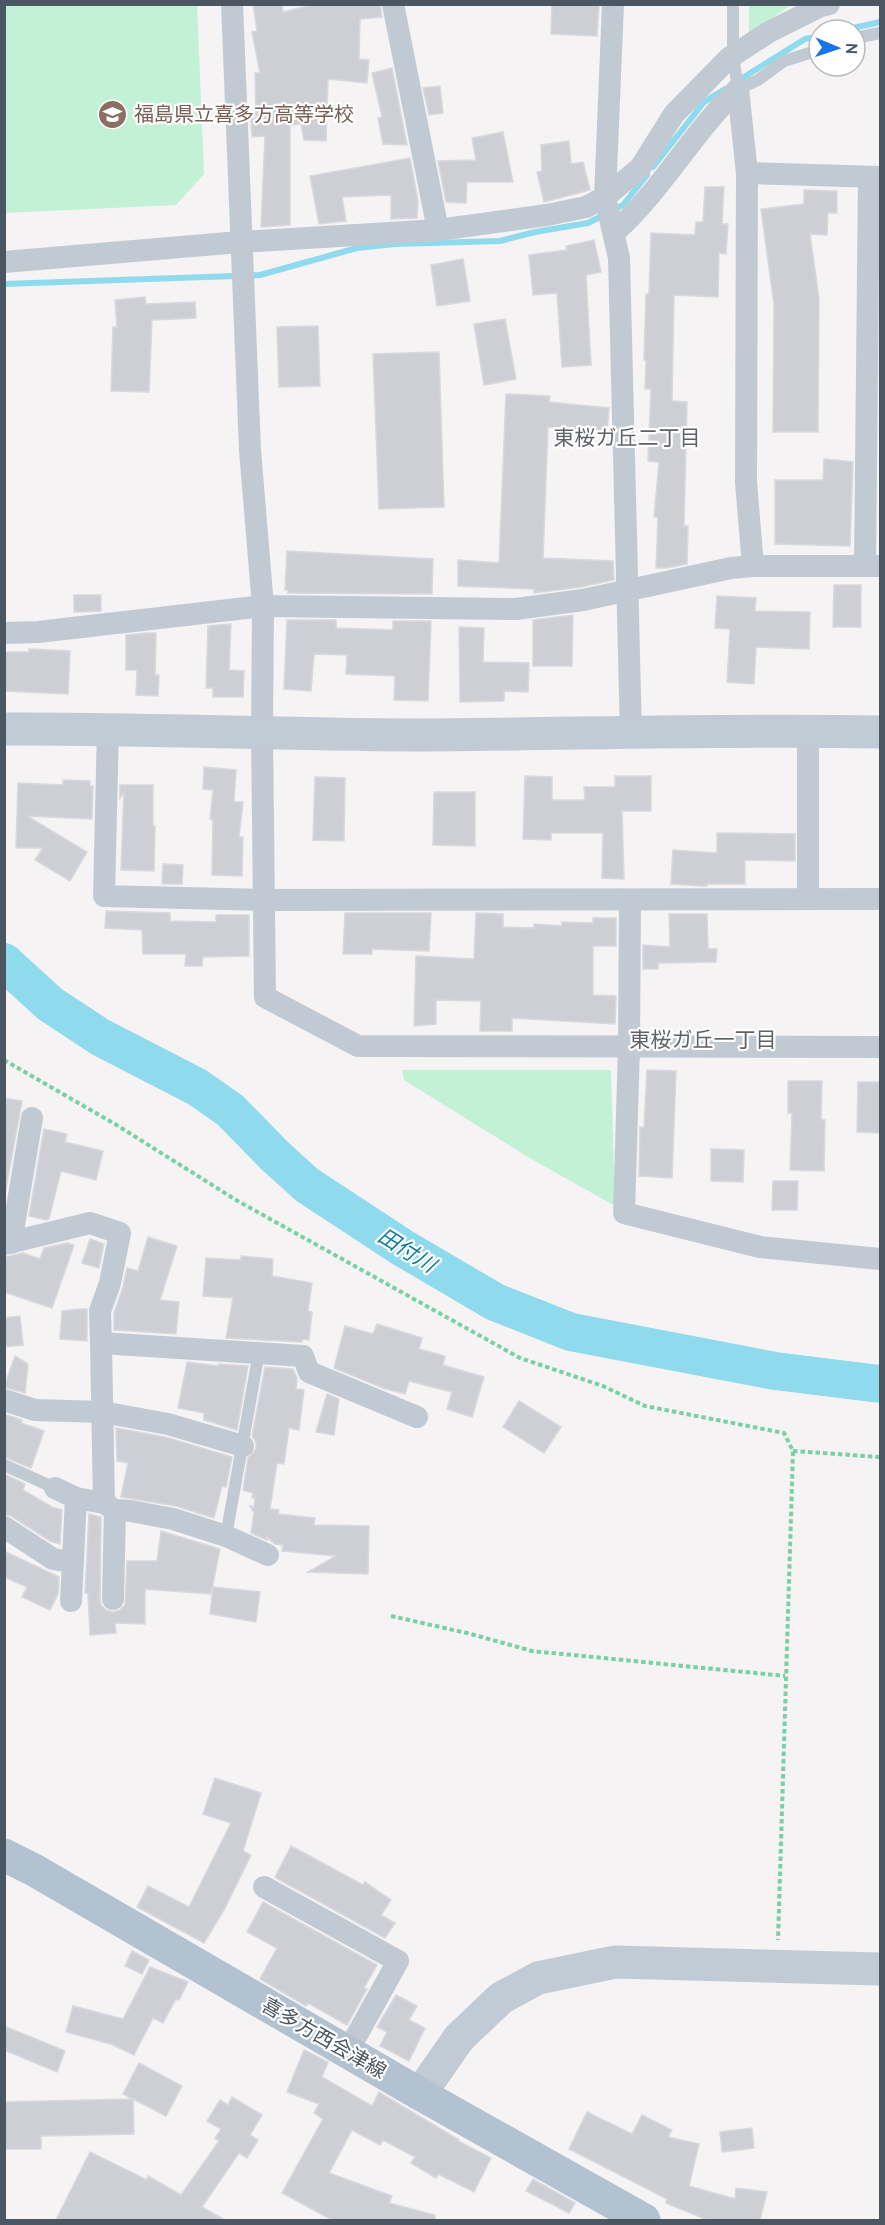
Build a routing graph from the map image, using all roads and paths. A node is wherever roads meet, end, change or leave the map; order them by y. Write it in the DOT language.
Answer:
graph roads {
  1 [pos="232,4"];
  2 [pos="393,4"];
  3 [pos="613,4"];
  4 [pos="733,4"];
  5 [pos="829,4"];
  6 [pos="807,54"];
  7 [pos="733,56"];
  8 [pos="738,89"];
  9 [pos="747,173"];
  10 [pos="875,177"];
  11 [pos="605,197"];
  12 [pos="438,230"];
  13 [pos="614,233"];
  14 [pos="240,242"];
  15 [pos="4,262"];
  16 [pos="753,566"];
  17 [pos="873,566"];
  18 [pos="626,592"];
  19 [pos="263,606"];
  20 [pos="4,633"];
  21 [pos="108,728"];
  22 [pos="4,729"];
  23 [pos="808,731"];
  24 [pos="880,732"];
  25 [pos="262,733"];
  26 [pos="631,734"];
  27 [pos="808,899"];
  28 [pos="880,899"];
  29 [pos="263,900"];
  30 [pos="630,900"];
  31 [pos="629,1047"];
  32 [pos="880,1047"];
  33 [pos="4,1060"];
  34 [pos="32,1118"];
  35 [pos="8,1243"];
  36 [pos="880,1259"];
  37 [pos="101,1343"];
  38 [pos="259,1352"];
  39 [pos="4,1400"];
  40 [pos="102,1412"];
  41 [pos="417,1417"];
  42 [pos="243,1446"];
  43 [pos="793,1451"];
  44 [pos="880,1457"];
  45 [pos="4,1465"];
  46 [pos="55,1488"];
  47 [pos="76,1497"];
  48 [pos="109,1507"];
  49 [pos="4,1527"];
  50 [pos="226,1536"];
  51 [pos="268,1555"];
  52 [pos="72,1562"];
  53 [pos="113,1599"];
  54 [pos="71,1601"];
  55 [pos="391,1616"];
  56 [pos="785,1676"];
  57 [pos="4,1855"];
  58 [pos="264,1887"];
  59 [pos="777,1967"];
  60 [pos="880,1969"];
  61 [pos="348,2051"];
  62 [pos="420,2094"];
  63 [pos="644,2220"];
  1 -- 14 [label="street"];
  2 -- 12 [label="street"];
  3 -- 11 [label="street"];
  4 -- 7 [label="lane"];
  5 -- 7 [label="street"];
  6 -- 8 [label="lane"];
  7 -- 8 [label="lane"];
  7 -- 11 [label="street"];
  8 -- 9 [label="street"];
  8 -- 13 [label="street"];
  9 -- 10 [label="street"];
  9 -- 16 [label="street"];
  10 -- 17 [label="street"];
  11 -- 12 [label="street"];
  11 -- 13 [label="street"];
  12 -- 14 [label="street"];
  13 -- 18 [label="street"];
  14 -- 15 [label="street"];
  14 -- 19 [label="street"];
  16 -- 17 [label="street"];
  16 -- 18 [label="street"];
  18 -- 19 [label="street"];
  18 -- 26 [label="street"];
  19 -- 20 [label="street"];
  19 -- 25 [label="street"];
  21 -- 22 [label="street"];
  21 -- 25 [label="street"];
  21 -- 29 [label="street"];
  23 -- 24 [label="street"];
  23 -- 26 [label="street"];
  23 -- 27 [label="street"];
  25 -- 26 [label="street"];
  25 -- 29 [label="street"];
  27 -- 28 [label="street"];
  27 -- 30 [label="street"];
  29 -- 30 [label="street"];
  29 -- 31 [label="street"];
  30 -- 31 [label="street"];
  31 -- 32 [label="street"];
  31 -- 36 [label="street"];
  33 -- 43 [label="path"];
  34 -- 35 [label="street"];
  35 -- 37 [label="street"];
  37 -- 38 [label="street"];
  37 -- 40 [label="street"];
  38 -- 41 [label="street"];
  38 -- 42 [label="lane"];
  39 -- 40 [label="street"];
  40 -- 42 [label="street"];
  40 -- 48 [label="street"];
  42 -- 50 [label="lane"];
  43 -- 44 [label="path"];
  43 -- 56 [label="path"];
  45 -- 46 [label="lane"];
  46 -- 47 [label="street"];
  47 -- 48 [label="street"];
  47 -- 52 [label="street"];
  48 -- 50 [label="street"];
  48 -- 53 [label="street"];
  49 -- 52 [label="street"];
  50 -- 51 [label="street"];
  52 -- 54 [label="street"];
  55 -- 56 [label="path"];
  56 -- 59 [label="path"];
  57 -- 61 [label="main road, 喜多方西会津線"];
  58 -- 61 [label="street"];
  59 -- 60 [label="street"];
  59 -- 62 [label="street"];
  61 -- 62 [label="main road, 喜多方西会津線"];
  62 -- 63 [label="main road, 喜多方西会津線"];
}
